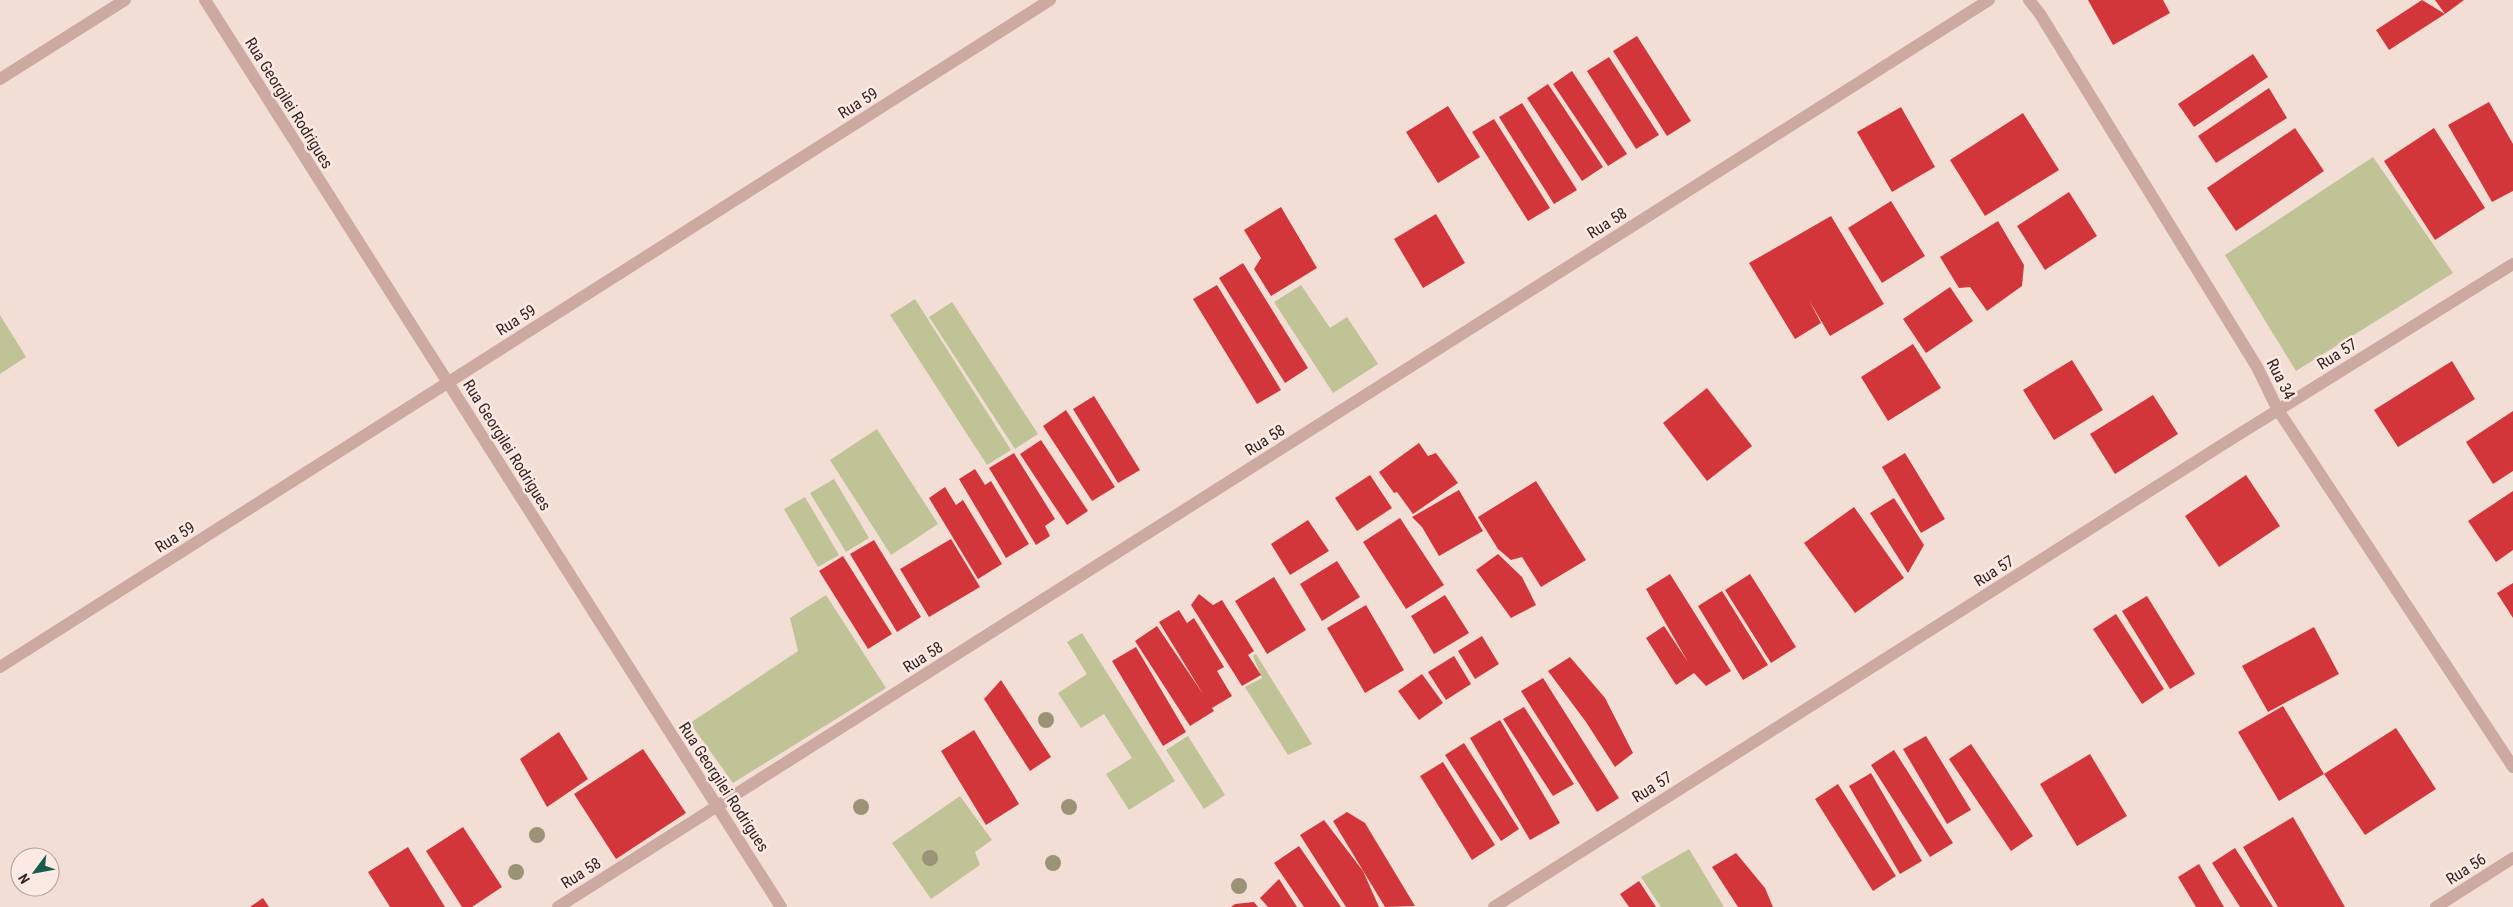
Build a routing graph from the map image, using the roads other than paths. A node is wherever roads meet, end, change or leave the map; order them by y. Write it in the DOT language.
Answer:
graph roads {
  1 [pos="124,0"];
  2 [pos="205,0"];
  3 [pos="1050,0"];
  4 [pos="1989,0"];
  5 [pos="2029,0"];
  6 [pos="0,79"];
  7 [pos="2513,264"];
  8 [pos="448,383"];
  9 [pos="2278,410"];
  10 [pos="0,667"];
  11 [pos="2513,767"];
  12 [pos="717,806"];
  13 [pos="2513,858"];
  14 [pos="558,907"];
  15 [pos="781,907"];
  16 [pos="1494,907"];
  17 [pos="2436,907"];
  1 -- 6 [label="street"];
  2 -- 8 [label="street, Rua Georgilei Rodrigues"];
  3 -- 8 [label="street, Rua 59"];
  4 -- 12 [label="street, Rua 58"];
  5 -- 9 [label="street, Rua 34"];
  7 -- 9 [label="street, Rua 57"];
  8 -- 10 [label="street, Rua 59"];
  8 -- 12 [label="street, Rua Georgilei Rodrigues"];
  9 -- 11 [label="street, Rua 34"];
  9 -- 16 [label="street, Rua 57"];
  12 -- 14 [label="street, Rua 58"];
  12 -- 15 [label="street, Rua Georgilei Rodrigues"];
  13 -- 17 [label="street, Rua 56"];
}
